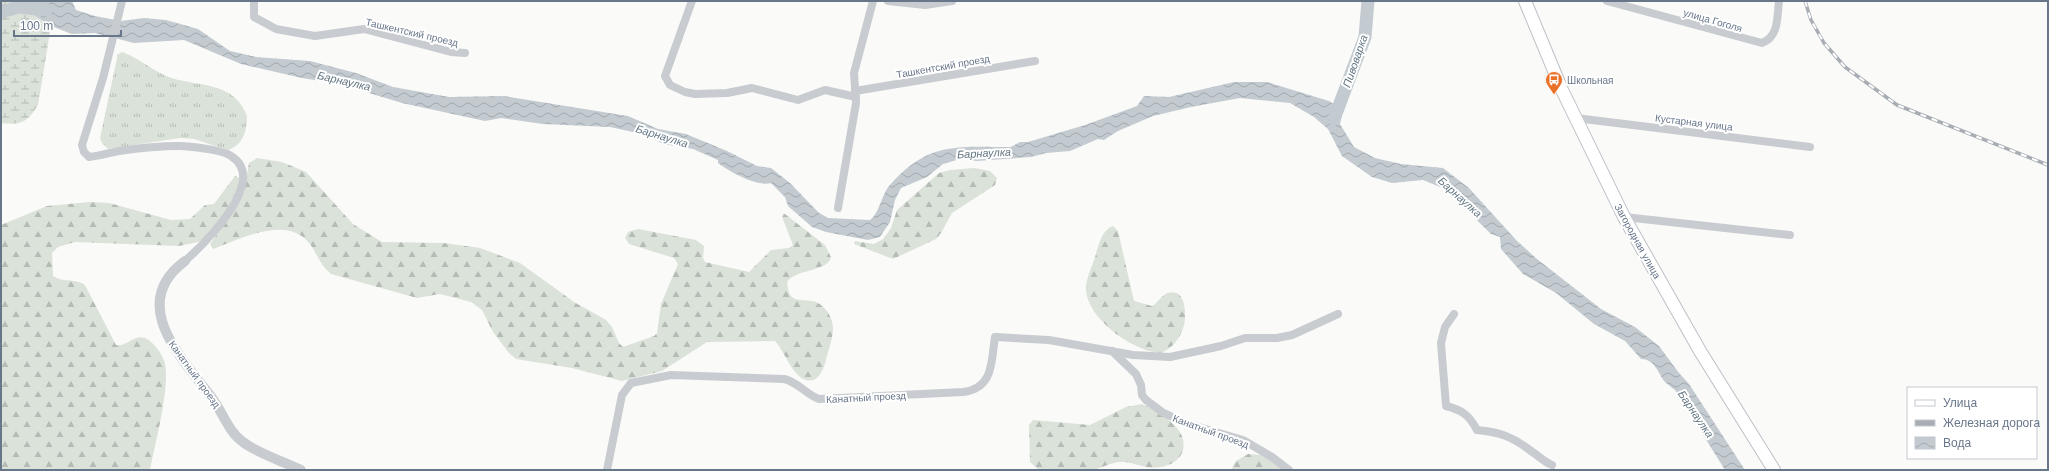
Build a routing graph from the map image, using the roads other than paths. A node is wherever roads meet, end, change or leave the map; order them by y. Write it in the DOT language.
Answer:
graph roads {
  1 [pos="122,1"];
  2 [pos="254,1"];
  3 [pos="692,1"];
  4 [pos="873,1"];
  5 [pos="888,1"];
  6 [pos="952,1"];
  7 [pos="1525,1"];
  8 [pos="1607,1"];
  9 [pos="1779,1"];
  10 [pos="465,53"];
  11 [pos="1035,61"];
  12 [pos="855,94"];
  13 [pos="1576,118"];
  14 [pos="1810,147"];
  15 [pos="838,208"];
  16 [pos="1624,217"];
  17 [pos="1790,235"];
  18 [pos="186,261"];
  19 [pos="1338,314"];
  20 [pos="1454,314"];
  21 [pos="1110,350"];
  22 [pos="1552,465"];
  23 [pos="301,470"];
  24 [pos="607,470"];
  25 [pos="1289,470"];
  26 [pos="1774,470"];
  1 -- 18 [label="street, Канатный проезд"];
  2 -- 10 [label="street, Ташкентский проезд"];
  3 -- 12 [label="street, Ташкентский проезд"];
  4 -- 12 [label="street"];
  5 -- 6 [label="street"];
  7 -- 13 [label="main road, Загородная улица"];
  8 -- 9 [label="street, улица Гоголя"];
  11 -- 12 [label="street, Ташкентский проезд"];
  12 -- 15 [label="street"];
  13 -- 14 [label="street, Кустарная улица"];
  13 -- 16 [label="main road, Загородная улица"];
  16 -- 17 [label="street"];
  16 -- 26 [label="main road, Загородная улица"];
  18 -- 23 [label="street, Канатный проезд"];
  19 -- 21 [label="street, Канатный проезд"];
  20 -- 22 [label="street"];
  21 -- 24 [label="street, Канатный проезд"];
  21 -- 25 [label="street, Канатный проезд"];
}
